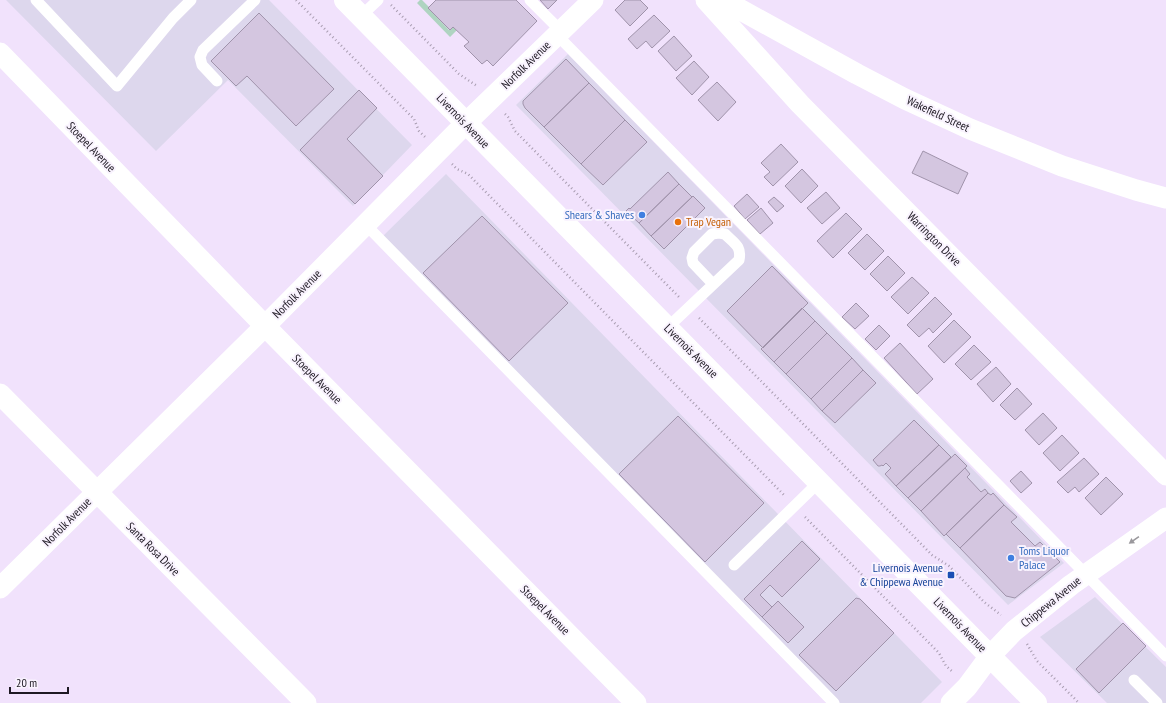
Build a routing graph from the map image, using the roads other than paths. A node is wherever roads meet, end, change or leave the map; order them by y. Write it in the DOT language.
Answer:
graph roads {
  1 [pos="36,0"];
  2 [pos="190,0"];
  3 [pos="254,0"];
  4 [pos="345,0"];
  5 [pos="378,0"];
  6 [pos="530,0"];
  7 [pos="593,0"];
  8 [pos="706,0"];
  9 [pos="723,0"];
  10 [pos="361,16"];
  11 [pos="559,33"];
  12 [pos="0,53"];
  13 [pos="217,81"];
  14 [pos="466,123"];
  15 [pos="1166,198"];
  16 [pos="366,224"];
  17 [pos="713,284"];
  18 [pos="265,326"];
  19 [pos="667,328"];
  20 [pos="0,394"];
  21 [pos="1166,475"];
  22 [pos="819,482"];
  23 [pos="97,492"];
  24 [pos="1166,518"];
  25 [pos="734,565"];
  26 [pos="1085,575"];
  27 [pos="0,588"];
  28 [pos="990,656"];
  29 [pos="1166,656"];
  30 [pos="1134,680"];
  31 [pos="306,703"];
  32 [pos="636,703"];
  33 [pos="834,703"];
  34 [pos="951,703"];
  35 [pos="1036,703"];
  36 [pos="1157,703"];
  1 -- 2 [label="lane"];
  3 -- 13 [label="lane"];
  4 -- 10 [label="street, Livernois Avenue"];
  5 -- 10 [label="lane"];
  6 -- 11 [label="lane"];
  7 -- 11 [label="street, Norfolk Avenue"];
  8 -- 21 [label="street, Warrington Drive"];
  9 -- 15 [label="street, Wakefield Street"];
  10 -- 14 [label="street, Livernois Avenue"];
  11 -- 14 [label="street, Norfolk Avenue"];
  11 -- 26 [label="lane"];
  12 -- 18 [label="street, Stoepel Avenue"];
  14 -- 16 [label="street, Norfolk Avenue"];
  14 -- 19 [label="street, Livernois Avenue"];
  16 -- 18 [label="street, Norfolk Avenue"];
  16 -- 33 [label="lane"];
  17 -- 17 [label="lane"];
  17 -- 19 [label="lane"];
  18 -- 23 [label="street, Norfolk Avenue"];
  18 -- 32 [label="street, Stoepel Avenue"];
  19 -- 22 [label="street, Livernois Avenue"];
  20 -- 23 [label="street, Santa Rosa Drive"];
  22 -- 25 [label="lane"];
  22 -- 28 [label="street, Livernois Avenue"];
  23 -- 27 [label="street, Norfolk Avenue"];
  23 -- 31 [label="street, Santa Rosa Drive"];
  24 -- 26 [label="street, Chippewa Avenue, one-way"];
  26 -- 28 [label="street, Chippewa Avenue"];
  26 -- 29 [label="lane"];
  28 -- 34 [label="street, Chippewa Avenue"];
  28 -- 35 [label="street, Livernois Avenue"];
  30 -- 36 [label="lane"];
}
